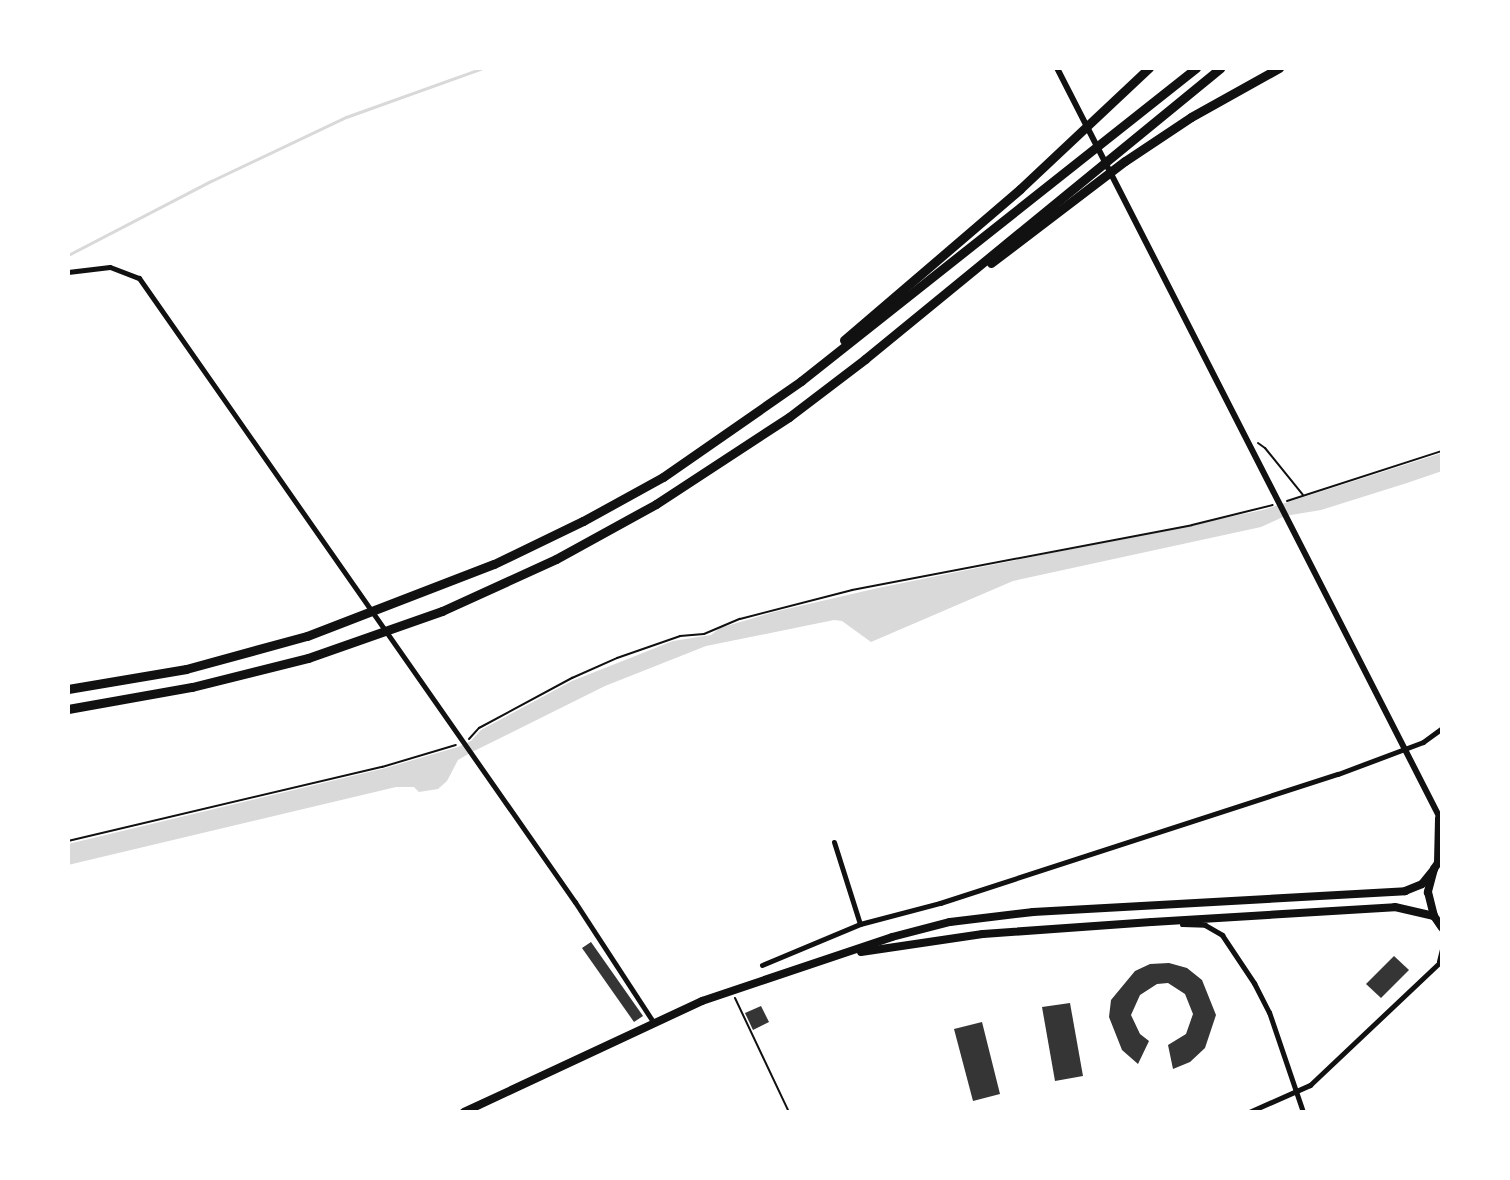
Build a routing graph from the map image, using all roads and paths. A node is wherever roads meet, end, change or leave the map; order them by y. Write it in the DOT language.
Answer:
graph roads {
  1 [pos="1057,68"];
  2 [pos="1149,68"];
  3 [pos="1196,68"];
  4 [pos="1220,68"];
  5 [pos="1279,68"];
  6 [pos="68,272"];
  7 [pos="865,359"];
  8 [pos="801,381"];
  9 [pos="1249,441"];
  10 [pos="1442,451"];
  11 [pos="1304,496"];
  12 [pos="68,689"];
  13 [pos="68,709"];
  14 [pos="1442,728"];
  15 [pos="1406,748"];
  16 [pos="1440,820"];
  17 [pos="68,841"];
  18 [pos="834,842"];
  19 [pos="1437,863"];
  20 [pos="1434,916"];
  21 [pos="1152,922"];
  22 [pos="860,924"];
  23 [pos="1442,928"];
  24 [pos="1442,949"];
  25 [pos="837,956"];
  26 [pos="1440,961"];
  27 [pos="762,965"];
  28 [pos="732,990"];
  29 [pos="654,1023"];
  30 [pos="1296,1092"];
  31 [pos="464,1112"];
  32 [pos="789,1112"];
  33 [pos="1249,1112"];
  34 [pos="1303,1112"];
  1 -- 9 [label="street"];
  2 -- 8 [label="highway"];
  3 -- 8 [label="highway"];
  4 -- 7 [label="highway"];
  5 -- 7 [label="highway"];
  6 -- 29 [label="street"];
  7 -- 13 [label="highway"];
  8 -- 12 [label="highway"];
  9 -- 11 [label="path"];
  9 -- 15 [label="street"];
  10 -- 11 [label="path"];
  11 -- 17 [label="path"];
  14 -- 15 [label="street"];
  15 -- 16 [label="street"];
  15 -- 22 [label="street"];
  16 -- 19 [label="street"];
  18 -- 22 [label="street"];
  19 -- 20 [label="main road"];
  19 -- 25 [label="main road"];
  20 -- 21 [label="main road"];
  20 -- 23 [label="main road"];
  21 -- 25 [label="main road"];
  21 -- 30 [label="street"];
  22 -- 27 [label="street"];
  24 -- 26 [label="street"];
  25 -- 28 [label="main road"];
  26 -- 30 [label="street"];
  28 -- 29 [label="main road"];
  28 -- 32 [label="path"];
  29 -- 31 [label="main road"];
  30 -- 33 [label="street"];
  30 -- 34 [label="street"];
}
